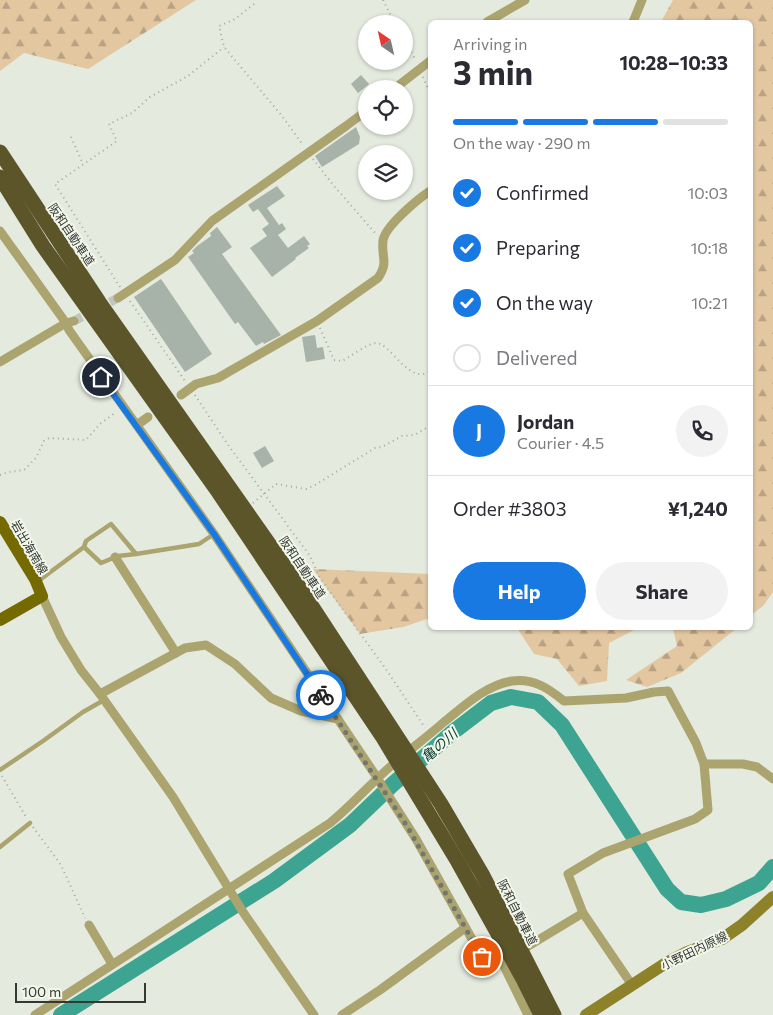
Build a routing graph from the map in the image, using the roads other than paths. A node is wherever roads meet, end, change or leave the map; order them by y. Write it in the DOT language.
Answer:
graph roads {
  1 [pos="526,0"];
  2 [pos="642,0"];
  3 [pos="491,20"];
  4 [pos="634,20"];
  5 [pos="428,63"];
  6 [pos="406,80"];
  7 [pos="358,117"];
  8 [pos="0,152"];
  9 [pos="0,177"];
  10 [pos="428,193"];
  11 [pos="0,231"];
  12 [pos="118,298"];
  13 [pos="70,322"];
  14 [pos="0,362"];
  15 [pos="181,395"];
  16 [pos="148,417"];
  17 [pos="137,425"];
  18 [pos="0,524"];
  19 [pos="214,534"];
  20 [pos="84,547"];
  21 [pos="136,554"];
  22 [pos="115,557"];
  23 [pos="36,583"];
  24 [pos="42,596"];
  25 [pos="0,620"];
  26 [pos="176,653"];
  27 [pos="102,697"];
  28 [pos="338,719"];
  29 [pos="387,731"];
  30 [pos="704,764"];
  31 [pos="0,771"];
  32 [pos="773,779"];
  33 [pos="378,780"];
  34 [pos="30,823"];
  35 [pos="0,847"];
  36 [pos="228,888"];
  37 [pos="773,897"];
  38 [pos="583,913"];
  39 [pos="498,921"];
  40 [pos="88,925"];
  41 [pos="465,928"];
  42 [pos="502,962"];
  43 [pos="112,964"];
  44 [pos="632,985"];
  45 [pos="35,1015"];
  46 [pos="314,1015"];
  47 [pos="342,1015"];
  48 [pos="528,1015"];
  49 [pos="540,1015"];
  50 [pos="554,1015"];
  51 [pos="586,1015"];
  1 -- 3 [label="street"];
  2 -- 4 [label="street"];
  5 -- 6 [label="street"];
  7 -- 12 [label="street"];
  8 -- 29 [label="highway, 阪和自動車道"];
  9 -- 29 [label="highway, 阪和自動車道"];
  10 -- 15 [label="street"];
  11 -- 13 [label="street"];
  13 -- 14 [label="street"];
  13 -- 17 [label="street"];
  16 -- 17 [label="street"];
  17 -- 19 [label="street"];
  18 -- 23 [label="main road, 岩出海南線"];
  19 -- 21 [label="lane"];
  19 -- 28 [label="street"];
  20 -- 21 [label="lane"];
  20 -- 22 [label="lane"];
  20 -- 23 [label="lane"];
  21 -- 22 [label="lane"];
  22 -- 26 [label="street"];
  23 -- 24 [label="main road, 岩出海南線"];
  24 -- 25 [label="main road"];
  24 -- 27 [label="street"];
  26 -- 27 [label="street"];
  26 -- 28 [label="street"];
  27 -- 31 [label="lane"];
  27 -- 36 [label="street"];
  28 -- 33 [label="street"];
  29 -- 39 [label="highway, 阪和自動車道"];
  29 -- 39 [label="highway, 阪和自動車道"];
  30 -- 32 [label="street"];
  30 -- 33 [label="street"];
  30 -- 38 [label="street"];
  33 -- 36 [label="street"];
  33 -- 41 [label="street"];
  34 -- 35 [label="lane"];
  36 -- 43 [label="street"];
  36 -- 46 [label="street"];
  37 -- 44 [label="main road, 小野田内原線"];
  38 -- 42 [label="street"];
  38 -- 44 [label="street"];
  39 -- 49 [label="highway, 阪和自動車道"];
  39 -- 50 [label="highway, 阪和自動車道"];
  40 -- 43 [label="street"];
  41 -- 42 [label="street"];
  41 -- 47 [label="street"];
  42 -- 48 [label="street"];
  43 -- 45 [label="street"];
  44 -- 51 [label="main road, 小野田内原線"];
}
